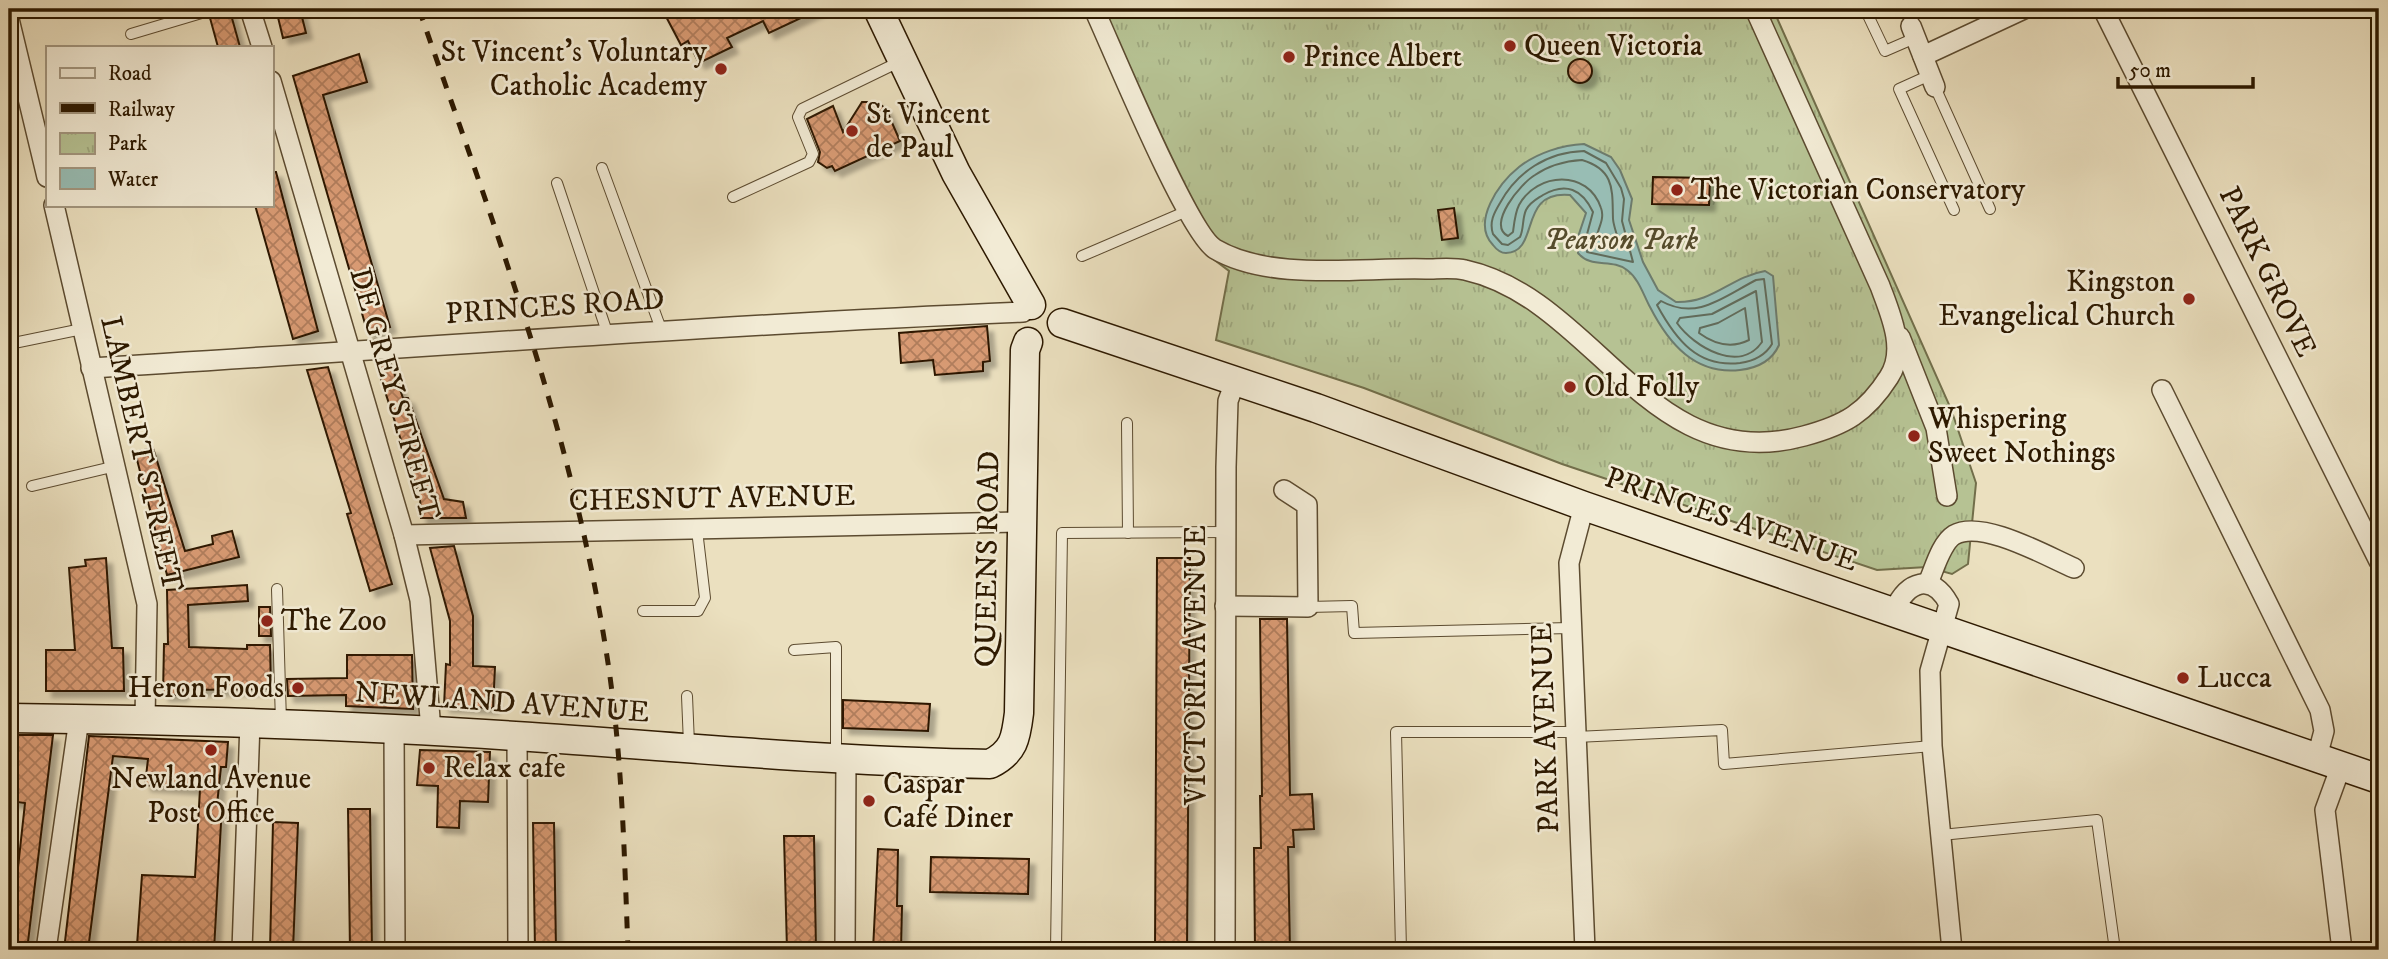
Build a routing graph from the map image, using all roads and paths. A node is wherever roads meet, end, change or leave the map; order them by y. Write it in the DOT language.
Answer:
graph roads {
  1 [pos="215,9"];
  2 [pos="250,9"];
  3 [pos="878,9"];
  4 [pos="1094,9"];
  5 [pos="1755,9"];
  6 [pos="1865,9"];
  7 [pos="2024,9"];
  8 [pos="2103,9"];
  9 [pos="9,19"];
  10 [pos="1914,32"];
  11 [pos="131,34"];
  12 [pos="261,46"];
  13 [pos="902,61"];
  14 [pos="1932,81"];
  15 [pos="273,87"];
  16 [pos="602,168"];
  17 [pos="46,173"];
  18 [pos="557,183"];
  19 [pos="733,197"];
  20 [pos="54,206"];
  21 [pos="1990,209"];
  22 [pos="1954,210"];
  23 [pos="1187,211"];
  24 [pos="1082,256"];
  25 [pos="1027,309"];
  26 [pos="1891,316"];
  27 [pos="1062,323"];
  28 [pos="82,329"];
  29 [pos="660,329"];
  30 [pos="607,332"];
  31 [pos="1028,342"];
  32 [pos="9,344"];
  33 [pos="351,354"];
  34 [pos="91,368"];
  35 [pos="1236,382"];
  36 [pos="2162,390"];
  37 [pos="1127,422"];
  38 [pos="116,466"];
  39 [pos="32,486"];
  40 [pos="1284,490"];
  41 [pos="1947,496"];
  42 [pos="1584,506"];
  43 [pos="2001,518"];
  44 [pos="1021,522"];
  45 [pos="697,530"];
  46 [pos="1982,530"];
  47 [pos="1226,532"];
  48 [pos="1128,533"];
  49 [pos="404,535"];
  50 [pos="2379,561"];
  51 [pos="2074,568"];
  52 [pos="1928,583"];
  53 [pos="277,589"];
  54 [pos="1225,606"];
  55 [pos="1308,607"];
  56 [pos="643,611"];
  57 [pos="1894,611"];
  58 [pos="1571,628"];
  59 [pos="1942,628"];
  60 [pos="794,650"];
  61 [pos="687,696"];
  62 [pos="9,718"];
  63 [pos="79,719"];
  64 [pos="145,719"];
  65 [pos="250,722"];
  66 [pos="281,723"];
  67 [pos="394,728"];
  68 [pos="431,730"];
  69 [pos="1576,734"];
  70 [pos="517,736"];
  71 [pos="1932,746"];
  72 [pos="689,748"];
  73 [pos="841,757"];
  74 [pos="2329,761"];
  75 [pos="990,764"];
  76 [pos="2379,779"];
  77 [pos="1941,835"];
  78 [pos="46,950"];
  79 [pos="242,950"];
  80 [pos="395,950"];
  81 [pos="518,950"];
  82 [pos="845,950"];
  83 [pos="1056,950"];
  84 [pos="1224,950"];
  85 [pos="1401,950"];
  86 [pos="1585,950"];
  87 [pos="1952,950"];
  88 [pos="2115,950"];
  89 [pos="2342,950"];
  1 -- 11 [label="lane"];
  2 -- 12 [label="street"];
  3 -- 13 [label="street"];
  4 -- 23 [label="street"];
  5 -- 26 [label="street"];
  6 -- 10 [label="lane"];
  7 -- 10 [label="street"];
  8 -- 50 [label="street, PARK GROVE"];
  9 -- 17 [label="street"];
  10 -- 14 [label="street"];
  13 -- 19 [label="lane"];
  13 -- 25 [label="street"];
  14 -- 21 [label="lane"];
  14 -- 22 [label="lane"];
  15 -- 33 [label="street, DE GREY STREET"];
  16 -- 29 [label="lane"];
  18 -- 30 [label="lane"];
  20 -- 28 [label="street, LAMBERT STREET"];
  23 -- 24 [label="lane"];
  23 -- 26 [label="street"];
  25 -- 27 [label="street"];
  25 -- 29 [label="street, PRINCES ROAD"];
  25 -- 31 [label="street"];
  26 -- 41 [label="street"];
  27 -- 31 [label="street"];
  27 -- 35 [label="street, PRINCES AVENUE"];
  28 -- 32 [label="lane"];
  28 -- 34 [label="street, LAMBERT STREET"];
  29 -- 30 [label="street, PRINCES ROAD"];
  30 -- 33 [label="street, PRINCES ROAD"];
  31 -- 44 [label="street, QUEENS ROAD"];
  33 -- 34 [label="street, PRINCES ROAD"];
  33 -- 49 [label="street, DE GREY STREET"];
  34 -- 38 [label="street, LAMBERT STREET"];
  35 -- 42 [label="street, PRINCES AVENUE"];
  35 -- 47 [label="street, VICTORIA AVENUE"];
  36 -- 74 [label="street"];
  37 -- 48 [label="lane"];
  38 -- 39 [label="lane"];
  38 -- 64 [label="street, LAMBERT STREET"];
  40 -- 55 [label="street"];
  42 -- 57 [label="street, PRINCES AVENUE"];
  42 -- 58 [label="street, PARK AVENUE"];
  43 -- 46 [label="street"];
  44 -- 45 [label="street, CHESNUT AVENUE"];
  44 -- 75 [label="street, QUEENS ROAD"];
  45 -- 49 [label="street, CHESNUT AVENUE"];
  45 -- 56 [label="lane"];
  46 -- 51 [label="street"];
  46 -- 52 [label="street"];
  47 -- 48 [label="lane"];
  47 -- 54 [label="street, VICTORIA AVENUE"];
  48 -- 83 [label="lane"];
  49 -- 68 [label="street, DE GREY STREET"];
  52 -- 57 [label="street"];
  52 -- 59 [label="street"];
  53 -- 66 [label="lane"];
  54 -- 55 [label="street"];
  54 -- 84 [label="street, VICTORIA AVENUE"];
  55 -- 58 [label="lane"];
  57 -- 59 [label="street, PRINCES AVENUE"];
  58 -- 69 [label="street, PARK AVENUE"];
  59 -- 71 [label="street"];
  59 -- 74 [label="street, PRINCES AVENUE"];
  60 -- 73 [label="lane"];
  61 -- 72 [label="lane"];
  62 -- 63 [label="street, NEWLAND AVENUE"];
  63 -- 64 [label="street, NEWLAND AVENUE"];
  63 -- 78 [label="street"];
  64 -- 65 [label="street, NEWLAND AVENUE"];
  65 -- 66 [label="street, NEWLAND AVENUE"];
  65 -- 79 [label="street"];
  66 -- 67 [label="street, NEWLAND AVENUE"];
  67 -- 68 [label="street, NEWLAND AVENUE"];
  67 -- 80 [label="street"];
  68 -- 70 [label="street, NEWLAND AVENUE"];
  69 -- 71 [label="lane"];
  69 -- 85 [label="lane"];
  69 -- 86 [label="street, PARK AVENUE"];
  70 -- 72 [label="street, NEWLAND AVENUE"];
  70 -- 81 [label="street"];
  71 -- 77 [label="street"];
  72 -- 73 [label="street, NEWLAND AVENUE"];
  73 -- 75 [label="street, NEWLAND AVENUE"];
  73 -- 82 [label="street"];
  74 -- 76 [label="street, PRINCES AVENUE"];
  74 -- 89 [label="street"];
  77 -- 87 [label="street"];
  77 -- 88 [label="lane"];
}
